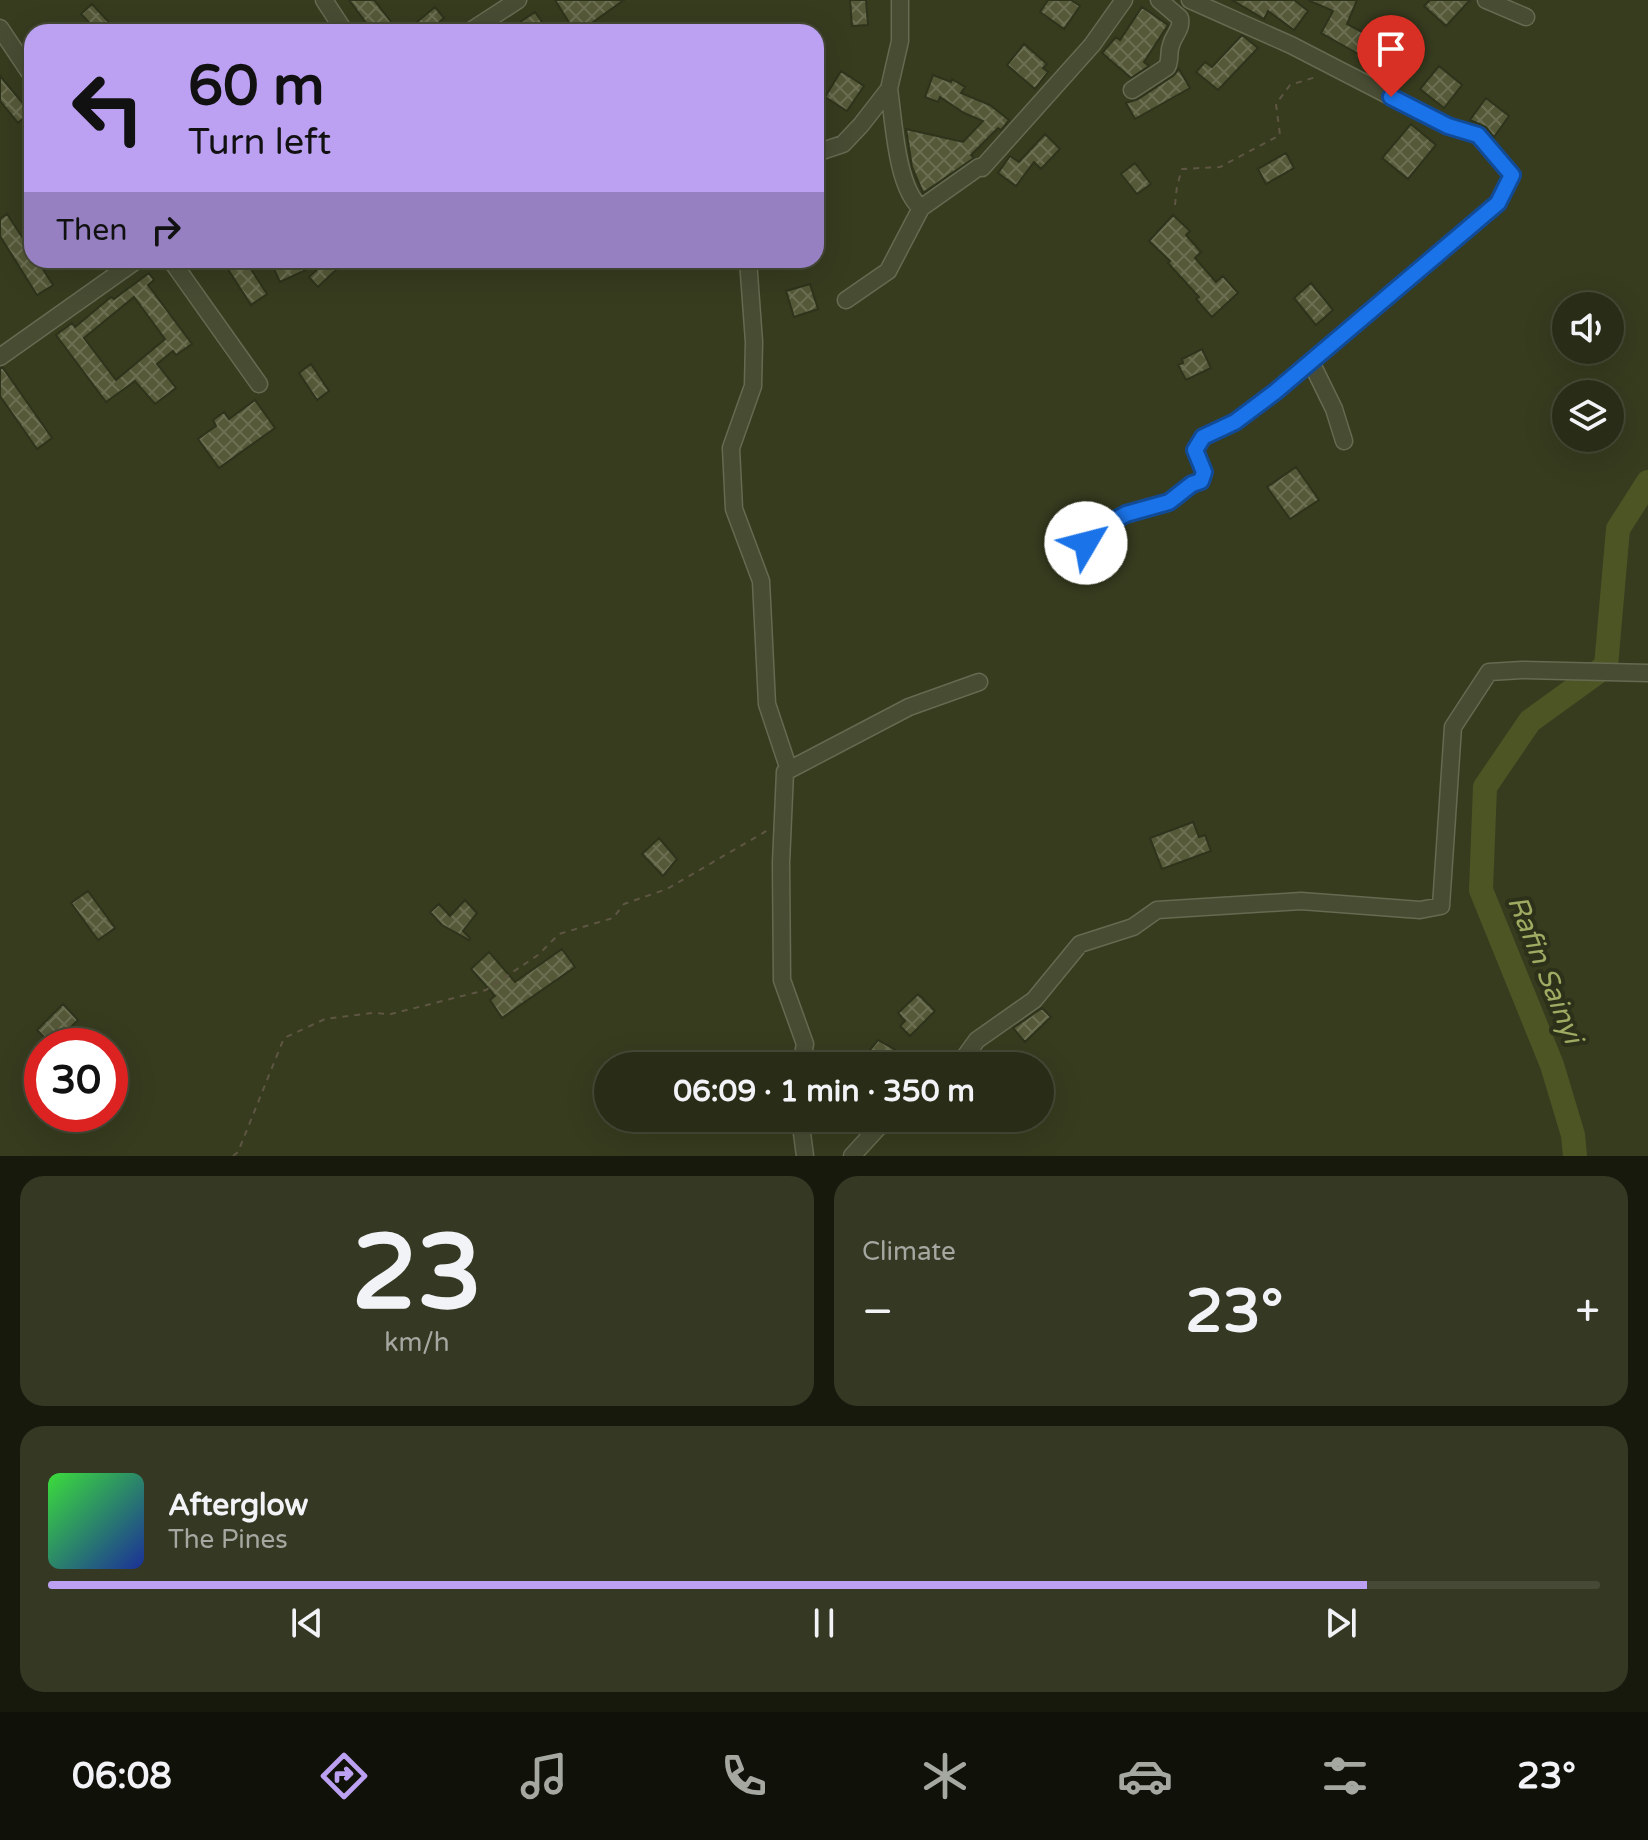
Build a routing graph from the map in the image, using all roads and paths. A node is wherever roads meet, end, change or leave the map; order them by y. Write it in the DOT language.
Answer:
graph roads {
  1 [pos="324,0"];
  2 [pos="518,0"];
  3 [pos="900,0"];
  4 [pos="1124,0"];
  5 [pos="1159,0"];
  6 [pos="1190,0"];
  7 [pos="1486,0"];
  8 [pos="1526,17"];
  9 [pos="340,24"];
  10 [pos="481,24"];
  11 [pos="0,28"];
  12 [pos="1326,63"];
  13 [pos="24,64"];
  14 [pos="889,89"];
  15 [pos="1132,90"];
  16 [pos="824,150"];
  17 [pos="1175,205"];
  18 [pos="921,208"];
  19 [pos="126,268"];
  20 [pos="177,268"];
  21 [pos="749,268"];
  22 [pos="846,300"];
  23 [pos="0,357"];
  24 [pos="1311,362"];
  25 [pos="259,384"];
  26 [pos="1344,441"];
  27 [pos="1086,543"];
  28 [pos="1648,673"];
  29 [pos="979,682"];
  30 [pos="789,770"];
  31 [pos="783,820"];
  32 [pos="804,1052"];
  33 [pos="968,1052"];
  34 [pos="802,1132"];
  35 [pos="874,1132"];
  36 [pos="233,1156"];
  37 [pos="805,1156"];
  38 [pos="852,1156"];
  1 -- 9 [label="street"];
  2 -- 10 [label="street"];
  3 -- 14 [label="street"];
  4 -- 18 [label="street"];
  5 -- 15 [label="street"];
  6 -- 12 [label="street"];
  7 -- 8 [label="street"];
  11 -- 13 [label="street"];
  12 -- 17 [label="path"];
  12 -- 24 [label="street"];
  14 -- 16 [label="street"];
  14 -- 18 [label="street"];
  18 -- 22 [label="street"];
  19 -- 23 [label="street"];
  20 -- 25 [label="street"];
  21 -- 30 [label="street"];
  24 -- 26 [label="street"];
  24 -- 27 [label="street"];
  28 -- 33 [label="street"];
  29 -- 30 [label="street"];
  30 -- 31 [label="street"];
  31 -- 32 [label="street"];
  31 -- 36 [label="path"];
  34 -- 37 [label="street"];
  35 -- 38 [label="street"];
}
